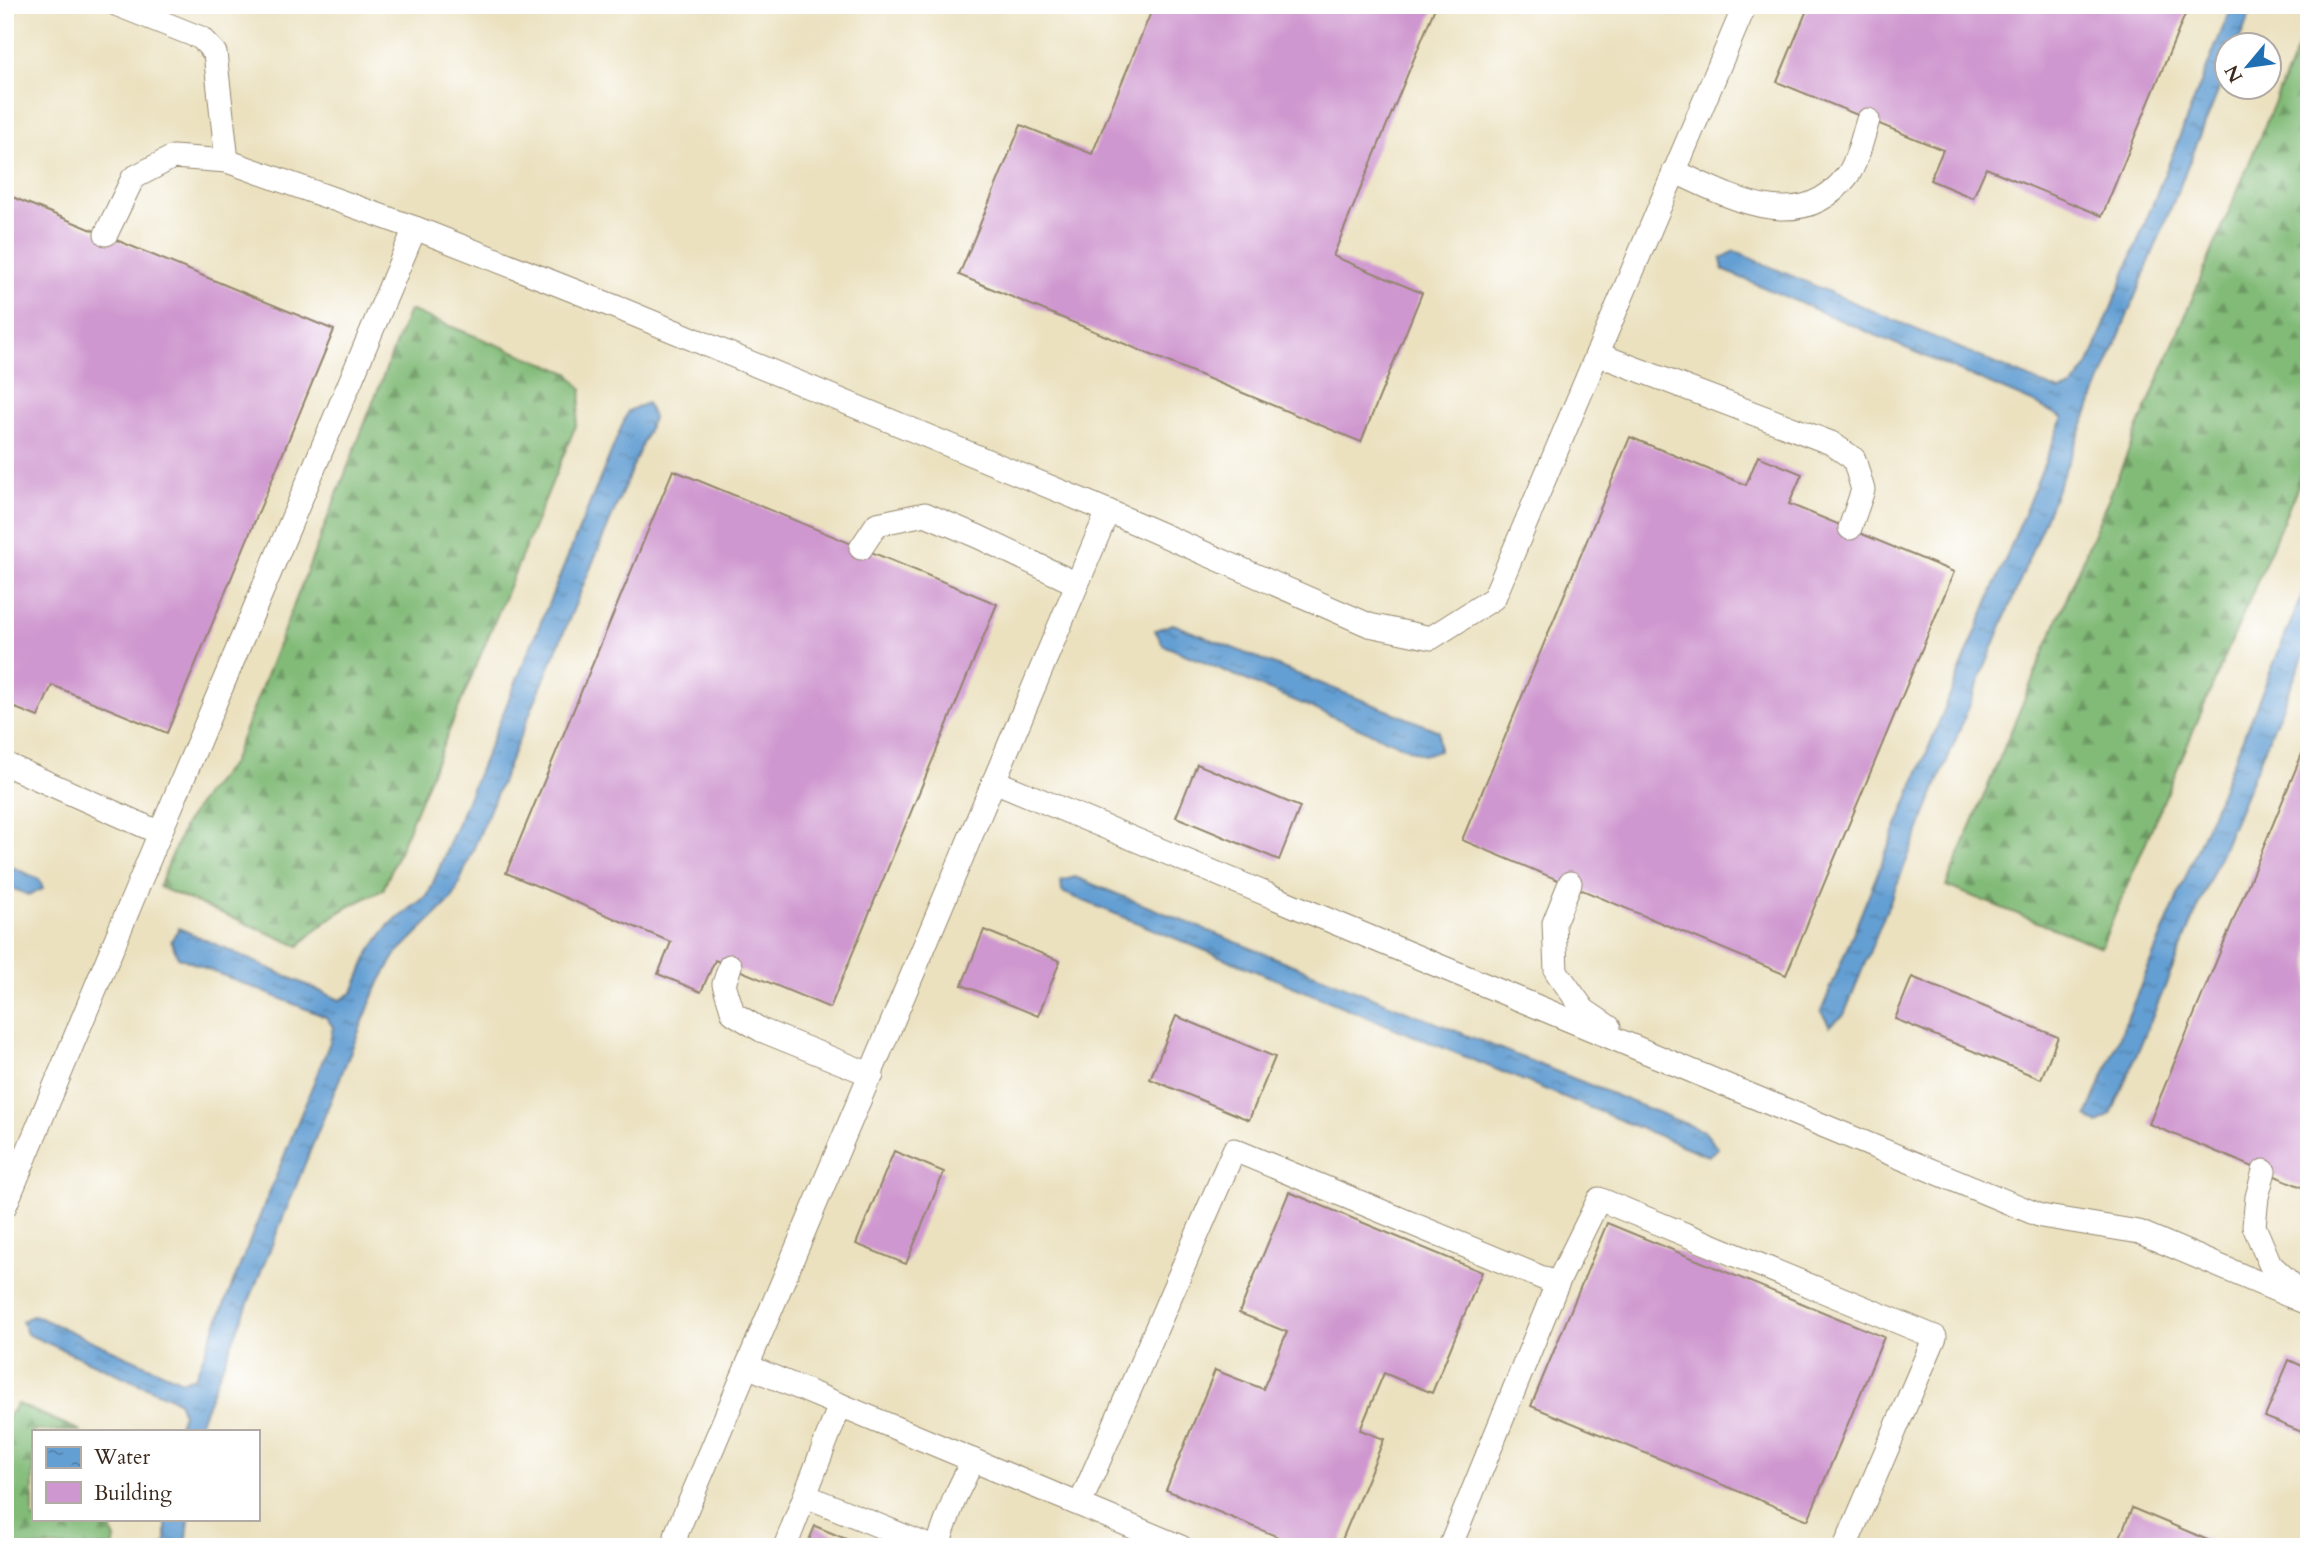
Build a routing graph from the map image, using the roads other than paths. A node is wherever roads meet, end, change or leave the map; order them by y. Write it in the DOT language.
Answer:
graph roads {
  1 [pos="118,5"];
  2 [pos="1745,5"];
  3 [pos="1868,120"];
  4 [pos="227,161"];
  5 [pos="1674,171"];
  6 [pos="415,228"];
  7 [pos="106,234"];
  8 [pos="1597,355"];
  9 [pos="1108,511"];
  10 [pos="1850,528"];
  11 [pos="861,548"];
  12 [pos="1077,584"];
  13 [pos="5,764"];
  14 [pos="994,781"];
  15 [pos="160,833"];
  16 [pos="1570,883"];
  17 [pos="730,966"];
  18 [pos="1642,1049"];
  19 [pos="872,1075"];
  20 [pos="2264,1171"];
  21 [pos="5,1206"];
  22 [pos="1557,1284"];
  23 [pos="2309,1303"];
  24 [pos="747,1366"];
  25 [pos="840,1405"];
  26 [pos="973,1460"];
  27 [pos="806,1496"];
  28 [pos="1080,1504"];
  29 [pos="674,1547"];
  30 [pos="785,1547"];
  31 [pos="931,1547"];
  32 [pos="937,1547"];
  33 [pos="1181,1547"];
  34 [pos="1450,1547"];
  35 [pos="1845,1547"];
  1 -- 4 [label="lane"];
  2 -- 5 [label="lane"];
  3 -- 5 [label="lane"];
  4 -- 6 [label="lane"];
  4 -- 7 [label="lane"];
  5 -- 8 [label="lane"];
  6 -- 9 [label="lane"];
  6 -- 15 [label="lane"];
  8 -- 9 [label="lane"];
  8 -- 10 [label="lane"];
  9 -- 12 [label="lane"];
  11 -- 12 [label="lane"];
  12 -- 14 [label="lane"];
  13 -- 15 [label="lane"];
  14 -- 18 [label="lane"];
  14 -- 19 [label="lane"];
  15 -- 21 [label="lane"];
  16 -- 18 [label="lane"];
  17 -- 19 [label="lane"];
  18 -- 23 [label="lane"];
  19 -- 24 [label="lane"];
  20 -- 23 [label="lane"];
  22 -- 28 [label="lane"];
  22 -- 34 [label="lane"];
  22 -- 35 [label="lane"];
  24 -- 25 [label="lane"];
  24 -- 29 [label="lane"];
  25 -- 26 [label="lane"];
  25 -- 27 [label="lane"];
  26 -- 28 [label="lane"];
  26 -- 32 [label="lane"];
  27 -- 30 [label="lane"];
  27 -- 31 [label="lane"];
  28 -- 33 [label="lane"];
}
